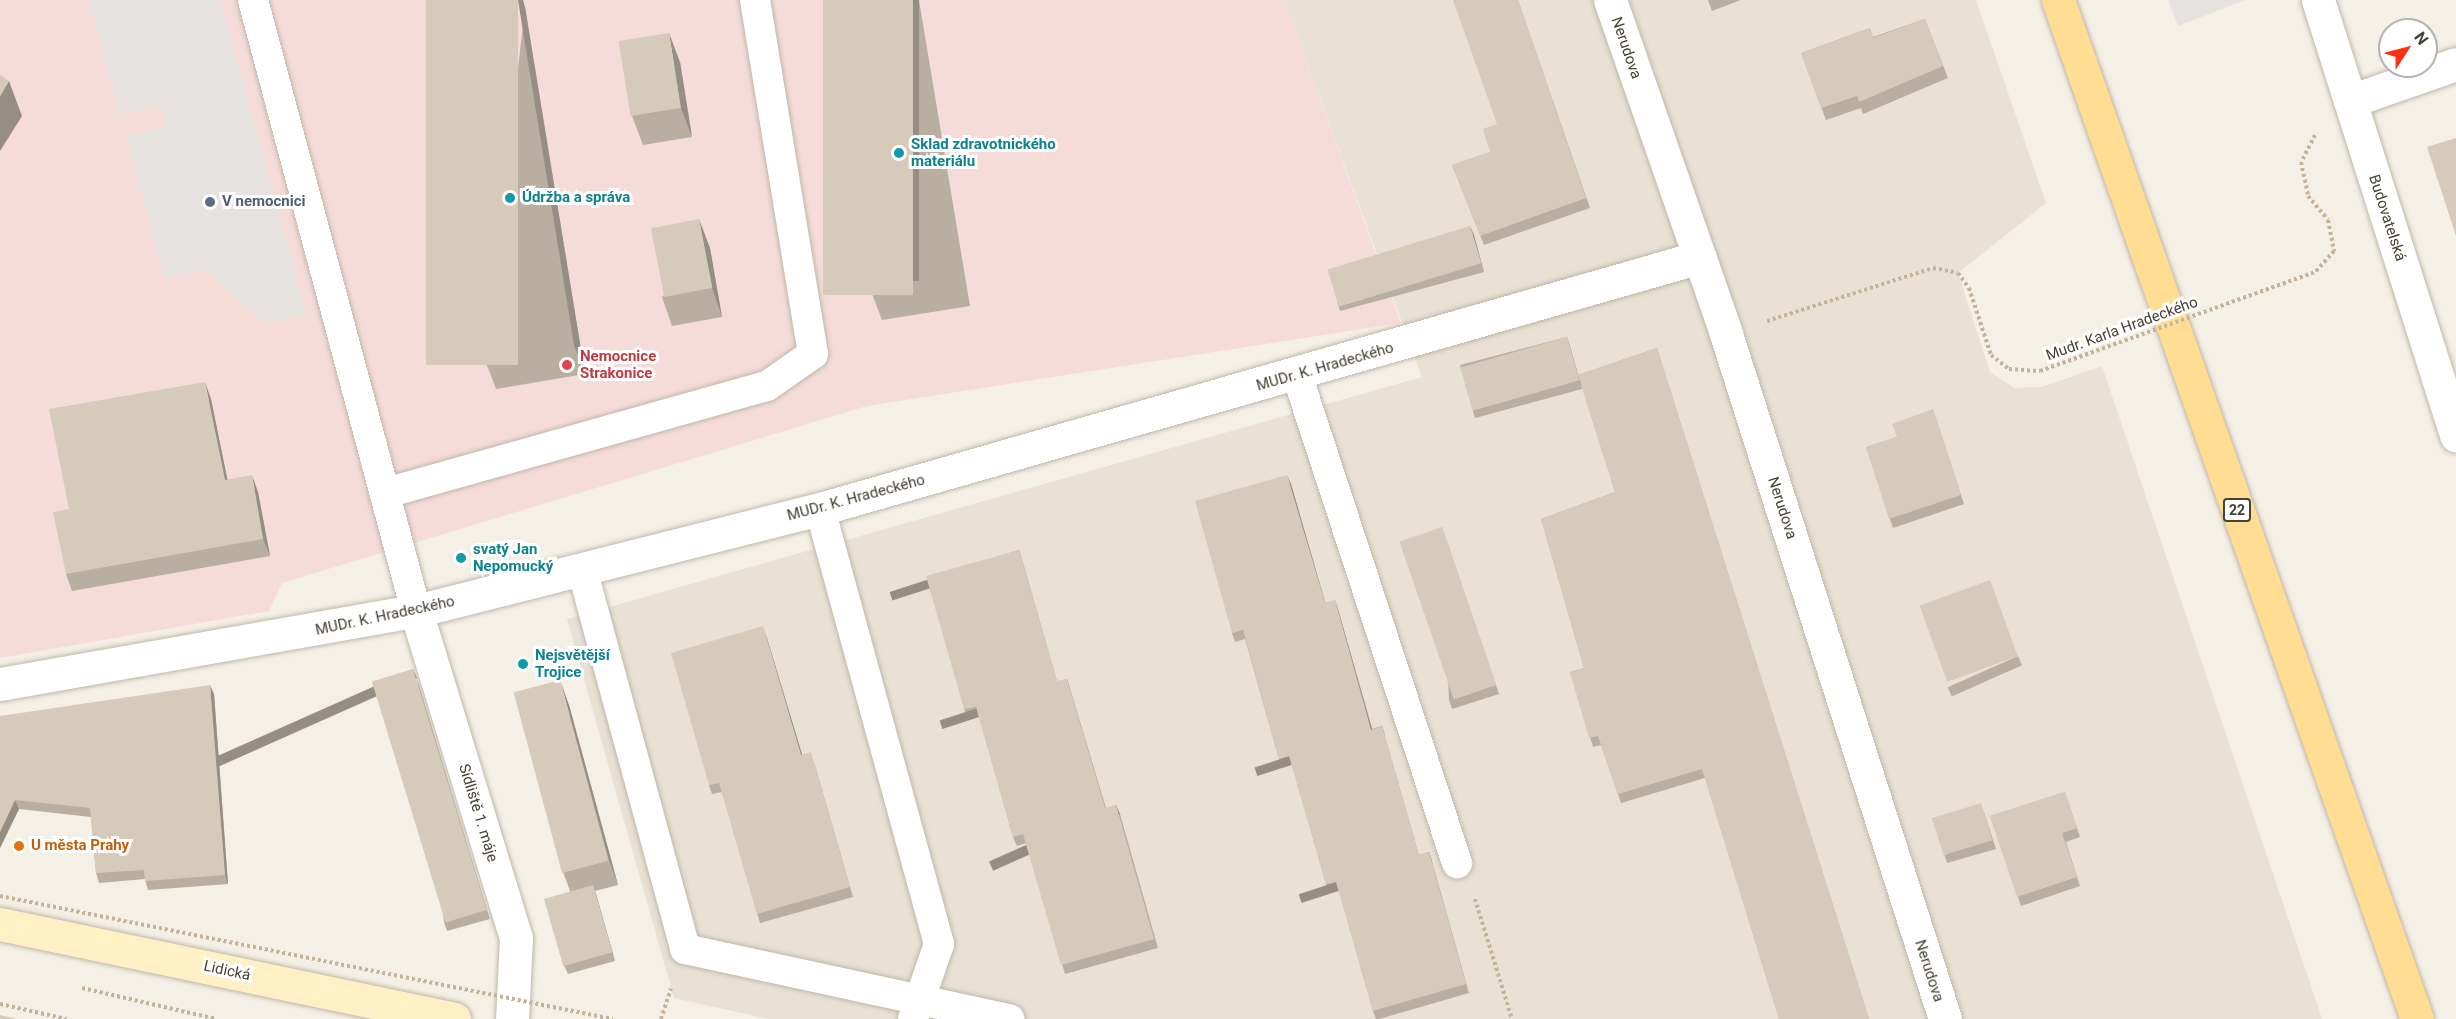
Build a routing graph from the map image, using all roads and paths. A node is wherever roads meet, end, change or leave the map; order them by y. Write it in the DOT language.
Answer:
graph roads {
  1 [pos="254,0"];
  2 [pos="755,0"];
  3 [pos="1610,0"];
  4 [pos="2058,0"];
  5 [pos="2318,0"];
  6 [pos="2456,64"];
  7 [pos="2350,100"];
  8 [pos="1700,257"];
  9 [pos="1726,334"];
  10 [pos="1297,375"];
  11 [pos="2456,436"];
  12 [pos="386,493"];
  13 [pos="820,509"];
  14 [pos="582,569"];
  15 [pos="416,611"];
  16 [pos="0,684"];
  17 [pos="1457,863"];
  18 [pos="0,896"];
  19 [pos="0,924"];
  20 [pos="68,985"];
  21 [pos="0,1004"];
  22 [pos="514,1008"];
  23 [pos="916,1009"];
  24 [pos="66,1019"];
  25 [pos="216,1019"];
  26 [pos="454,1019"];
  27 [pos="613,1019"];
  28 [pos="1010,1019"];
  29 [pos="1512,1019"];
  30 [pos="1945,1019"];
  31 [pos="2417,1019"];
  1 -- 12 [label="lane"];
  2 -- 12 [label="lane"];
  3 -- 8 [label="street, Nerudova"];
  4 -- 31 [label="main road, 22"];
  5 -- 7 [label="street, Budovatelská"];
  6 -- 7 [label="street"];
  7 -- 9 [label="path, Mudr. Karla Hradeckého, bridge"];
  7 -- 11 [label="street, Budovatelská"];
  8 -- 9 [label="street, Nerudova"];
  8 -- 10 [label="street, MUDr. K. Hradeckého"];
  9 -- 30 [label="street, Nerudova"];
  10 -- 13 [label="street, MUDr. K. Hradeckého"];
  10 -- 17 [label="lane"];
  12 -- 15 [label="lane"];
  13 -- 14 [label="street, MUDr. K. Hradeckého"];
  13 -- 23 [label="lane"];
  14 -- 15 [label="street, MUDr. K. Hradeckého"];
  14 -- 23 [label="lane"];
  15 -- 16 [label="street, MUDr. K. Hradeckého"];
  15 -- 22 [label="street, Sídliště 1. máje"];
  17 -- 29 [label="path"];
  18 -- 22 [label="path, bridge"];
  19 -- 26 [label="street, Lidická"];
  20 -- 25 [label="path"];
  21 -- 24 [label="path"];
  22 -- 27 [label="path, bridge"];
  23 -- 28 [label="lane"];
}
